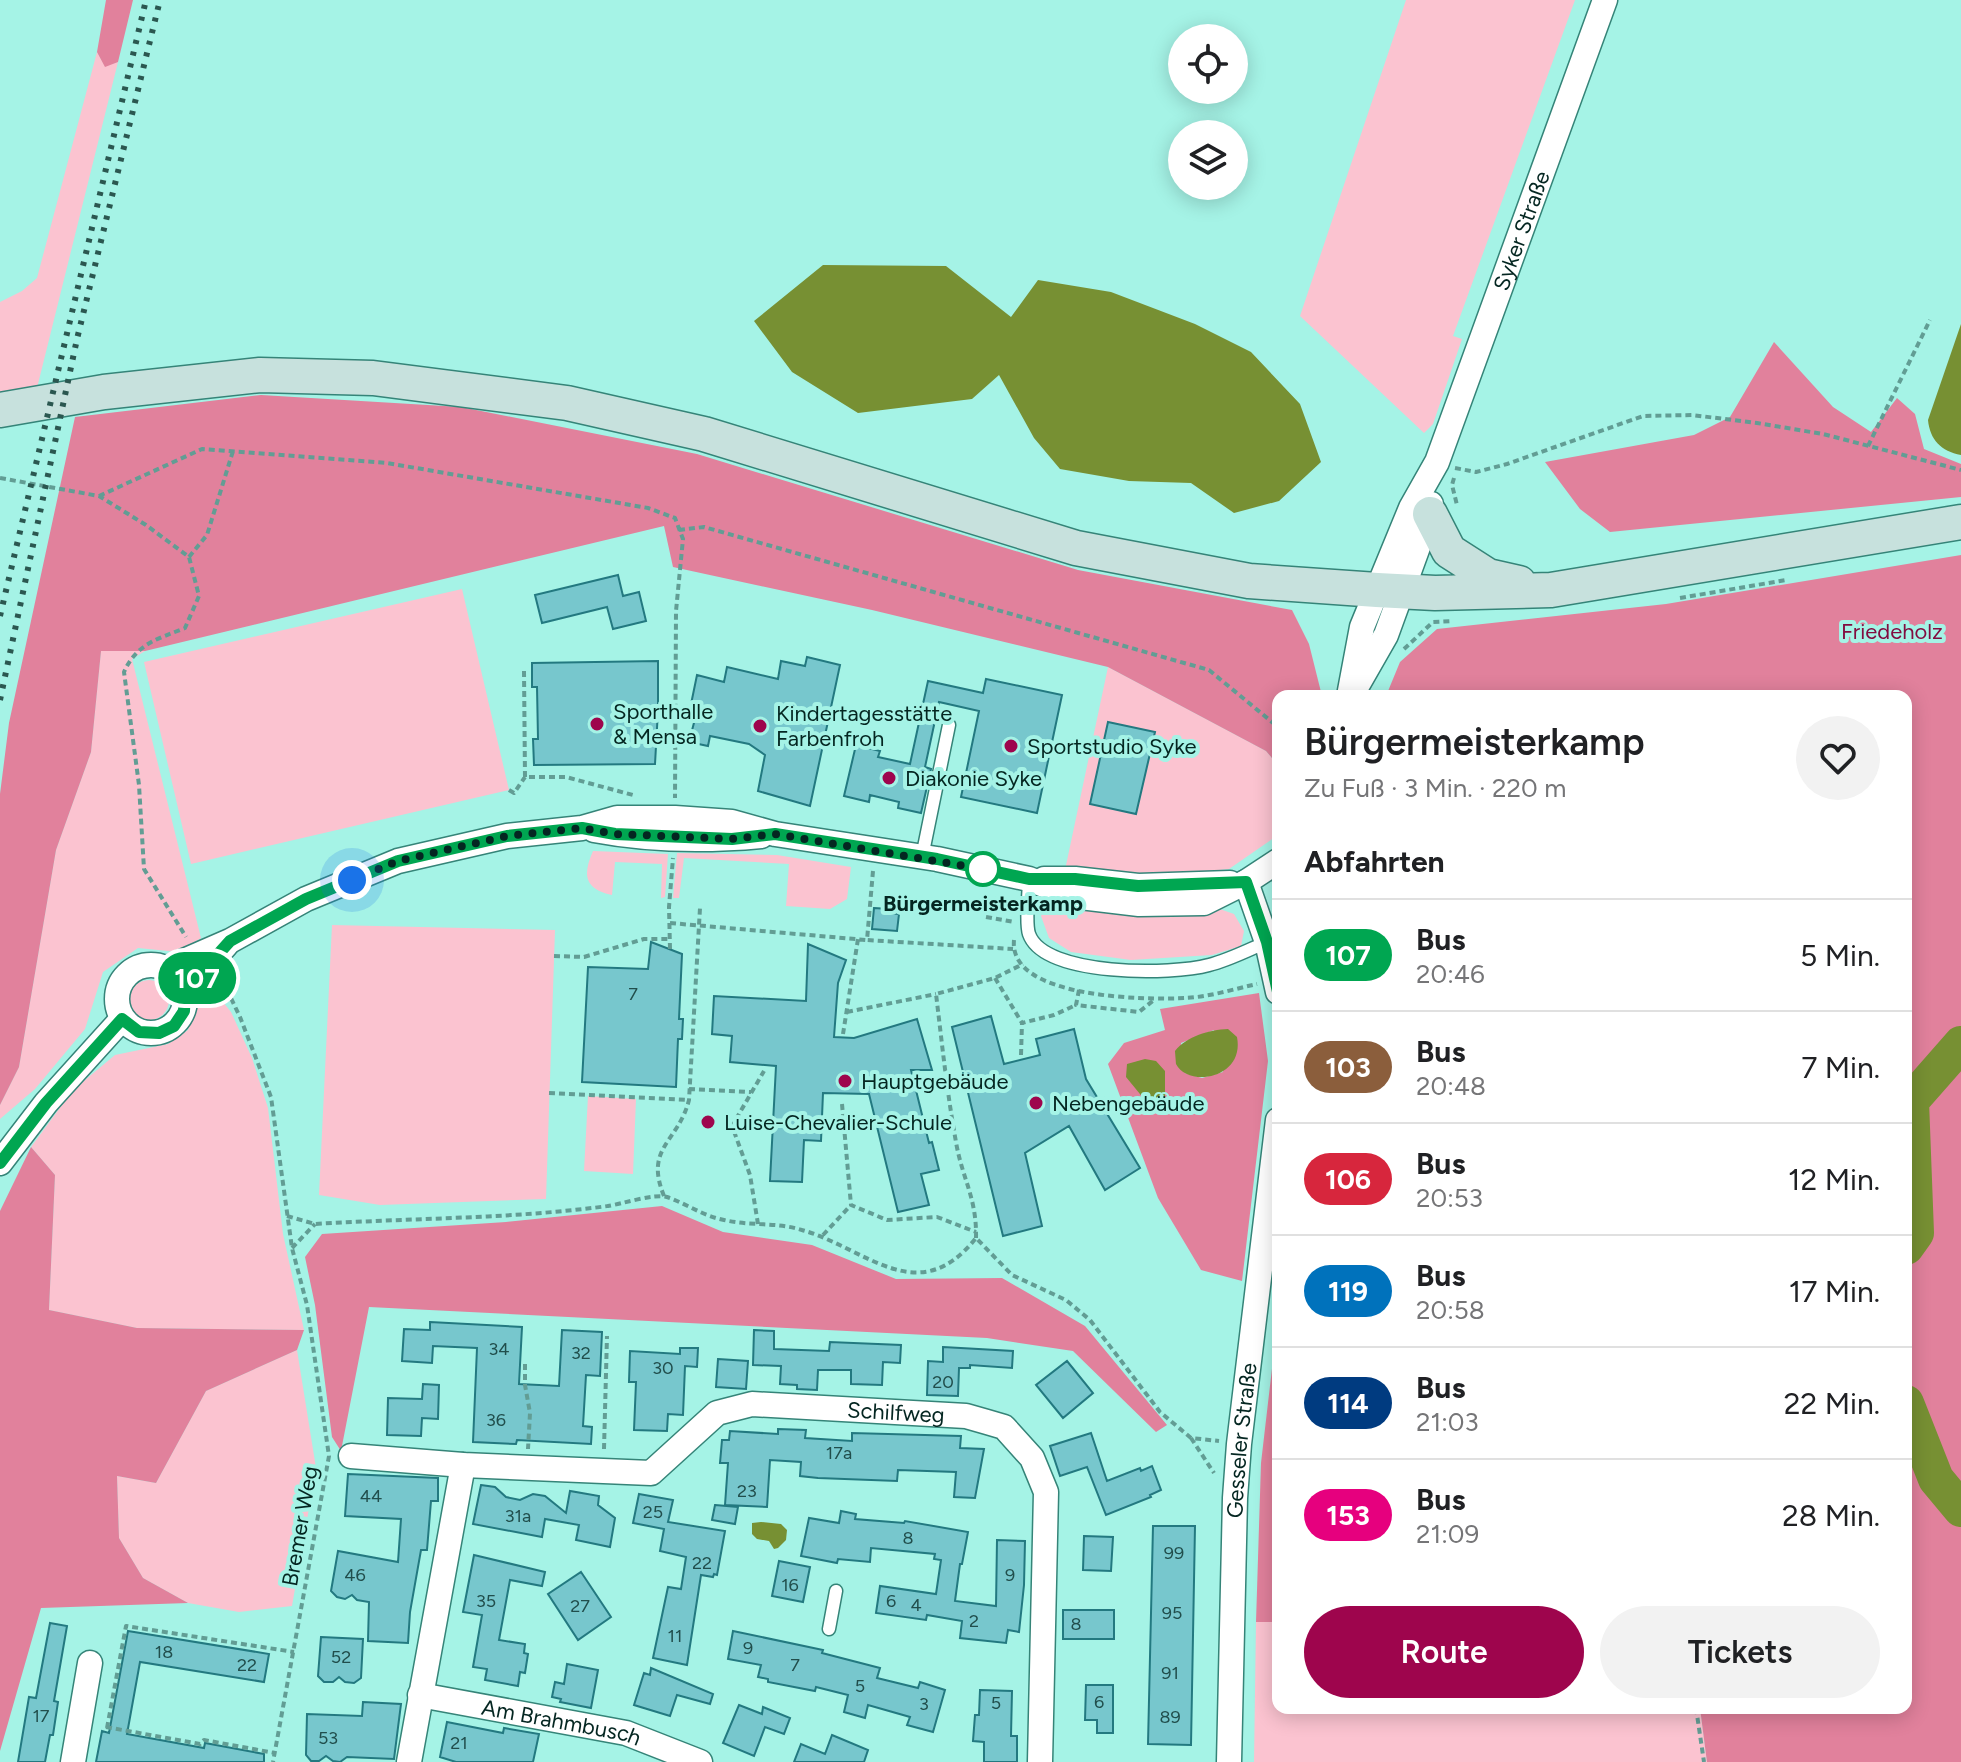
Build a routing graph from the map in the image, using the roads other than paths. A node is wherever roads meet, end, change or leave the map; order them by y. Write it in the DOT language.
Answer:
graph roads {
  1 [pos="1605,0"];
  2 [pos="0,410"];
  3 [pos="1437,462"];
  4 [pos="1430,514"];
  5 [pos="1961,522"];
  6 [pos="1551,590"];
  7 [pos="1390,591"];
  8 [pos="1354,690"];
  9 [pos="949,725"];
  10 [pos="582,828"];
  11 [pos="775,834"];
  12 [pos="922,857"];
  13 [pos="1272,865"];
  14 [pos="1029,879"];
  15 [pos="1246,882"];
  16 [pos="1267,942"];
  17 [pos="202,961"];
  18 [pos="1272,964"];
  19 [pos="168,968"];
  20 [pos="185,991"];
  21 [pos="122,1019"];
  22 [pos="0,1163"];
  23 [pos="1272,1170"];
  24 [pos="351,1456"];
  25 [pos="463,1465"];
  26 [pos="836,1591"];
  27 [pos="829,1629"];
  28 [pos="90,1663"];
  29 [pos="420,1695"];
  30 [pos="73,1762"];
  31 [pos="409,1762"];
  32 [pos="700,1762"];
  33 [pos="1040,1762"];
  34 [pos="1229,1762"];
  1 -- 3 [label="street, Syker Straße"];
  2 -- 7 [label="main road"];
  3 -- 4 [label="street, Syker Straße"];
  3 -- 7 [label="street, Syker Straße"];
  4 -- 6 [label="main road"];
  4 -- 7 [label="street, Syker Straße"];
  5 -- 6 [label="main road"];
  6 -- 7 [label="main road"];
  7 -- 8 [label="street"];
  9 -- 12 [label="lane"];
  10 -- 11 [label="street"];
  10 -- 11 [label="street"];
  10 -- 17 [label="street"];
  11 -- 12 [label="street"];
  12 -- 14 [label="street"];
  13 -- 15 [label="street"];
  14 -- 15 [label="street"];
  14 -- 16 [label="lane"];
  15 -- 16 [label="street"];
  16 -- 18 [label="street"];
  17 -- 19 [label="street"];
  17 -- 20 [label="street"];
  19 -- 20 [label="street"];
  19 -- 21 [label="street"];
  20 -- 21 [label="street"];
  21 -- 22 [label="street"];
  23 -- 34 [label="street, Gesseler Straße"];
  24 -- 25 [label="street, Schilfweg"];
  25 -- 29 [label="street"];
  25 -- 33 [label="street, Schilfweg"];
  26 -- 27 [label="lane"];
  28 -- 30 [label="street"];
  29 -- 31 [label="street"];
  29 -- 32 [label="street, Am Brahmbusch"];
}
